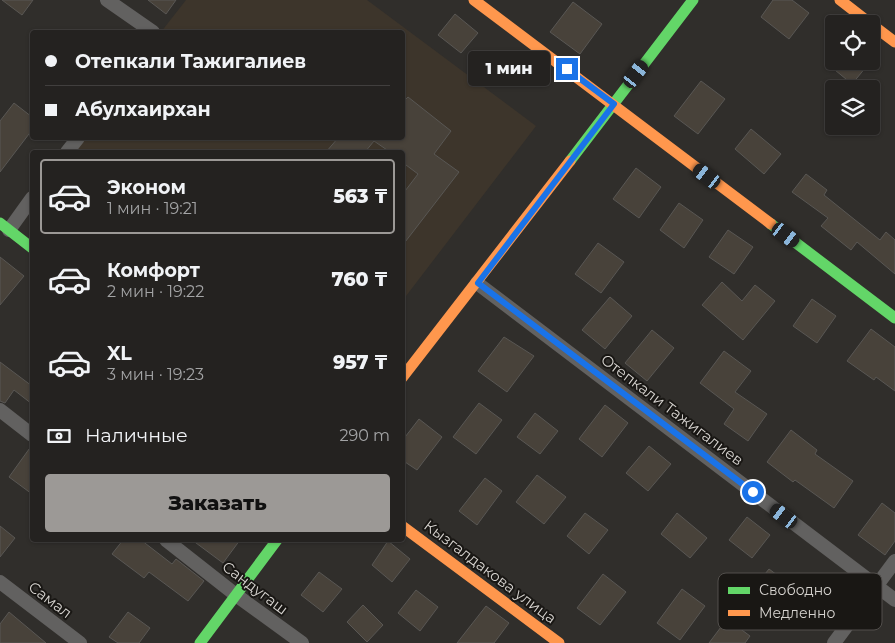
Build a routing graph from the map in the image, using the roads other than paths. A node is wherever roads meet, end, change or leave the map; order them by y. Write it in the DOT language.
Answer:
graph roads {
  1 [pos="107,0"];
  2 [pos="474,0"];
  3 [pos="693,0"];
  4 [pos="840,0"];
  5 [pos="859,15"];
  6 [pos="150,30"];
  7 [pos="880,31"];
  8 [pos="895,42"];
  9 [pos="614,104"];
  10 [pos="76,140"];
  11 [pos="69,150"];
  12 [pos="30,200"];
  13 [pos="4,226"];
  14 [pos="30,246"];
  15 [pos="478,283"];
  16 [pos="895,318"];
  17 [pos="405,374"];
  18 [pos="0,410"];
  19 [pos="30,433"];
  20 [pos="405,528"];
  21 [pos="169,542"];
  22 [pos="276,542"];
  23 [pos="895,561"];
  24 [pos="859,573"];
  25 [pos="882,578"];
  26 [pos="0,582"];
  27 [pos="882,590"];
  28 [pos="236,595"];
  29 [pos="895,600"];
  30 [pos="844,630"];
  31 [pos="80,643"];
  32 [pos="200,643"];
  33 [pos="302,643"];
  34 [pos="559,643"];
  35 [pos="834,643"];
  1 -- 6 [label="street"];
  2 -- 9 [label="street"];
  3 -- 9 [label="street"];
  4 -- 5 [label="street"];
  7 -- 8 [label="street"];
  9 -- 15 [label="street"];
  9 -- 16 [label="street"];
  10 -- 11 [label="street"];
  12 -- 13 [label="street"];
  13 -- 14 [label="street"];
  15 -- 17 [label="street"];
  15 -- 24 [label="street, Отепкали Тажигалиев"];
  18 -- 19 [label="street"];
  20 -- 34 [label="street, Кызгалдакова улица"];
  21 -- 28 [label="street, Сандугаш"];
  22 -- 28 [label="street"];
  23 -- 25 [label="street"];
  26 -- 31 [label="street, Самал"];
  27 -- 29 [label="street, Отепкали Тажигалиев"];
  28 -- 32 [label="street"];
  28 -- 33 [label="street, Сандугаш"];
  30 -- 35 [label="street"];
}
